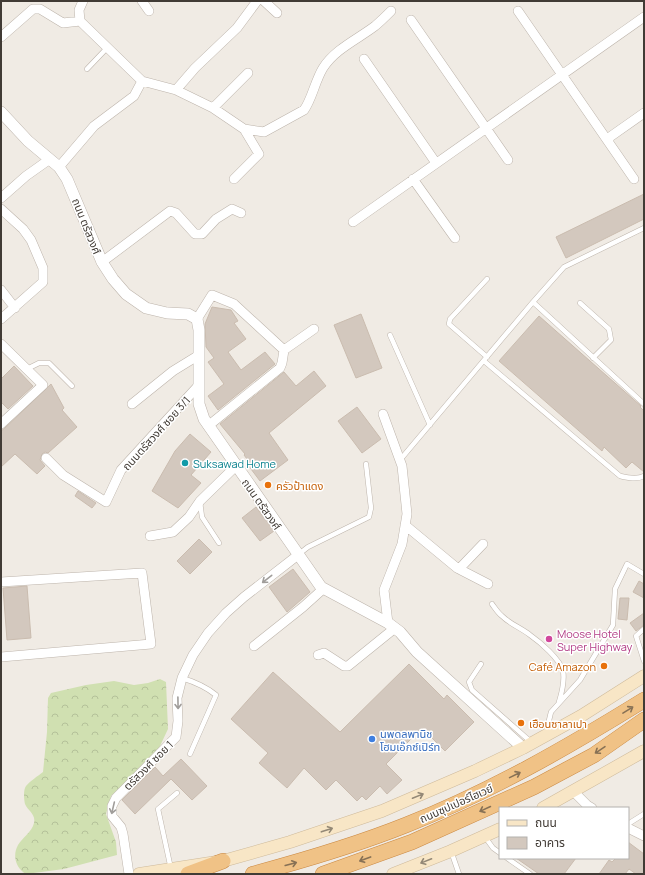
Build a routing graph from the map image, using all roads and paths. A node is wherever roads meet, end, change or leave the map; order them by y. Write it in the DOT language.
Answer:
graph roads {
  1 [pos="83,1"];
  2 [pos="142,1"];
  3 [pos="257,1"];
  4 [pos="264,1"];
  5 [pos="149,11"];
  6 [pos="391,11"];
  7 [pos="518,11"];
  8 [pos="277,13"];
  9 [pos="644,17"];
  10 [pos="411,20"];
  11 [pos="80,21"];
  12 [pos="1,37"];
  13 [pos="107,48"];
  14 [pos="364,59"];
  15 [pos="87,68"];
  16 [pos="248,73"];
  17 [pos="562,75"];
  18 [pos="142,81"];
  19 [pos="176,90"];
  20 [pos="213,108"];
  21 [pos="1,112"];
  22 [pos="644,113"];
  23 [pos="486,128"];
  24 [pos="244,129"];
  25 [pos="606,139"];
  26 [pos="50,159"];
  27 [pos="508,160"];
  28 [pos="436,163"];
  29 [pos="59,167"];
  30 [pos="234,179"];
  31 [pos="413,180"];
  32 [pos="634,180"];
  33 [pos="1,198"];
  34 [pos="1,210"];
  35 [pos="241,213"];
  36 [pos="353,222"];
  37 [pos="644,228"];
  38 [pos="455,238"];
  39 [pos="102,262"];
  40 [pos="488,280"];
  41 [pos="1,290"];
  42 [pos="532,302"];
  43 [pos="580,303"];
  44 [pos="15,308"];
  45 [pos="197,319"];
  46 [pos="1,320"];
  47 [pos="314,329"];
  48 [pos="390,335"];
  49 [pos="1,344"];
  50 [pos="284,350"];
  51 [pos="199,355"];
  52 [pos="593,358"];
  53 [pos="485,359"];
  54 [pos="27,369"];
  55 [pos="199,385"];
  56 [pos="72,386"];
  57 [pos="132,404"];
  58 [pos="644,404"];
  59 [pos="383,414"];
  60 [pos="1,424"];
  61 [pos="430,425"];
  62 [pos="208,426"];
  63 [pos="46,458"];
  64 [pos="400,460"];
  65 [pos="366,464"];
  66 [pos="236,466"];
  67 [pos="644,476"];
  68 [pos="200,501"];
  69 [pos="405,526"];
  70 [pos="150,536"];
  71 [pos="219,543"];
  72 [pos="484,544"];
  73 [pos="298,555"];
  74 [pos="459,569"];
  75 [pos="644,574"];
  76 [pos="1,582"];
  77 [pos="488,584"];
  78 [pos="324,589"];
  79 [pos="492,604"];
  80 [pos="392,626"];
  81 [pos="644,629"];
  82 [pos="254,646"];
  83 [pos="318,655"];
  84 [pos="1,657"];
  85 [pos="644,661"];
  86 [pos="482,664"];
  87 [pos="644,676"];
  88 [pos="182,678"];
  89 [pos="644,700"];
  90 [pos="559,704"];
  91 [pos="644,720"];
  92 [pos="545,737"];
  93 [pos="527,746"];
  94 [pos="644,751"];
  95 [pos="190,754"];
  96 [pos="177,792"];
  97 [pos="574,792"];
  98 [pos="545,807"];
  99 [pos="590,807"];
  100 [pos="644,814"];
  101 [pos="629,823"];
  102 [pos="629,828"];
  103 [pos="499,829"];
  104 [pos="643,835"];
  105 [pos="485,836"];
  106 [pos="451,851"];
  107 [pos="499,852"];
  108 [pos="508,859"];
  109 [pos="223,861"];
  110 [pos="171,869"];
  111 [pos="129,874"];
  112 [pos="139,874"];
  113 [pos="188,874"];
  114 [pos="253,874"];
  115 [pos="323,874"];
  116 [pos="393,874"];
  117 [pos="459,874"];
  118 [pos="530,874"];
  1 -- 11 [label="street"];
  2 -- 5 [label="street"];
  3 -- 19 [label="street"];
  4 -- 8 [label="street"];
  6 -- 24 [label="street"];
  7 -- 17 [label="street"];
  9 -- 17 [label="street"];
  10 -- 23 [label="street"];
  11 -- 12 [label="street"];
  11 -- 13 [label="street"];
  13 -- 15 [label="lane"];
  13 -- 18 [label="street"];
  14 -- 28 [label="street"];
  16 -- 20 [label="street"];
  17 -- 23 [label="street"];
  17 -- 25 [label="street"];
  18 -- 19 [label="street"];
  18 -- 29 [label="street"];
  19 -- 20 [label="street"];
  20 -- 24 [label="street"];
  21 -- 26 [label="street, ถนน ตรัสวงศ์"];
  22 -- 25 [label="street"];
  23 -- 27 [label="street"];
  23 -- 28 [label="street"];
  24 -- 30 [label="street"];
  25 -- 32 [label="street"];
  26 -- 29 [label="street, ถนน ตรัสวงศ์"];
  26 -- 33 [label="street"];
  28 -- 31 [label="street"];
  29 -- 39 [label="street, ถนน ตรัสวงศ์"];
  31 -- 36 [label="street"];
  31 -- 38 [label="street"];
  34 -- 44 [label="street"];
  35 -- 39 [label="street"];
  37 -- 42 [label="lane"];
  39 -- 45 [label="street, ถนน ตรัสวงศ์"];
  40 -- 53 [label="lane"];
  41 -- 44 [label="street"];
  42 -- 52 [label="lane"];
  42 -- 53 [label="lane"];
  43 -- 52 [label="lane"];
  44 -- 46 [label="street"];
  45 -- 50 [label="street"];
  45 -- 51 [label="street, ถนน ตรัสวงศ์"];
  47 -- 50 [label="street"];
  48 -- 61 [label="lane"];
  49 -- 54 [label="street"];
  50 -- 62 [label="street"];
  51 -- 55 [label="street, ถนน ตรัสวงศ์"];
  51 -- 57 [label="street"];
  52 -- 58 [label="lane"];
  53 -- 61 [label="lane"];
  53 -- 67 [label="lane"];
  54 -- 56 [label="lane"];
  54 -- 60 [label="street"];
  55 -- 62 [label="street, ถนน ตรัสวงศ์"];
  55 -- 63 [label="street, ถนนตรัสวงศ์ ซอย 3/1"];
  59 -- 64 [label="street"];
  61 -- 64 [label="lane"];
  62 -- 66 [label="street, ถนน ตรัสวงศ์"];
  64 -- 69 [label="street"];
  65 -- 73 [label="lane"];
  66 -- 68 [label="street"];
  66 -- 73 [label="street, ถนน ตรัสวงศ์"];
  68 -- 70 [label="street"];
  68 -- 71 [label="lane"];
  69 -- 74 [label="street"];
  69 -- 80 [label="street"];
  72 -- 74 [label="street"];
  73 -- 78 [label="street, ถนน ตรัสวงศ์"];
  73 -- 88 [label="street, ตรัสวงศ์ ซอย 1, one-way"];
  74 -- 77 [label="street"];
  75 -- 90 [label="lane"];
  76 -- 84 [label="street"];
  78 -- 80 [label="street, ถนน ตรัสวงศ์"];
  78 -- 82 [label="street"];
  79 -- 90 [label="lane"];
  80 -- 83 [label="street"];
  80 -- 93 [label="street, ถนน ตรัสวงศ์"];
  81 -- 85 [label="lane"];
  86 -- 93 [label="lane"];
  87 -- 92 [label="main road"];
  88 -- 95 [label="lane"];
  88 -- 111 [label="street, ตรัสวงศ์ ซอย 1, one-way"];
  114 -- 89 [label="highway, ถนนซุปเปอร์ไฮเวย์, one-way"];
  90 -- 92 [label="lane"];
  91 -- 115 [label="highway, ถนนซุปเปอร์ไฮเวย์, one-way"];
  92 -- 93 [label="main road"];
  109 -- 93 [label="main road, one-way"];
  94 -- 97 [label="main road"];
  96 -- 110 [label="lane"];
  97 -- 98 [label="main road"];
  97 -- 99 [label="street"];
  100 -- 101 [label="lane"];
  102 -- 104 [label="street"];
  103 -- 105 [label="main road"];
  105 -- 106 [label="main road"];
  105 -- 107 [label="lane"];
  106 -- 116 [label="main road, one-way"];
  106 -- 117 [label="lane"];
  108 -- 118 [label="lane"];
  109 -- 110 [label="main road"];
  109 -- 113 [label="highway"];
  110 -- 112 [label="main road"];
}
